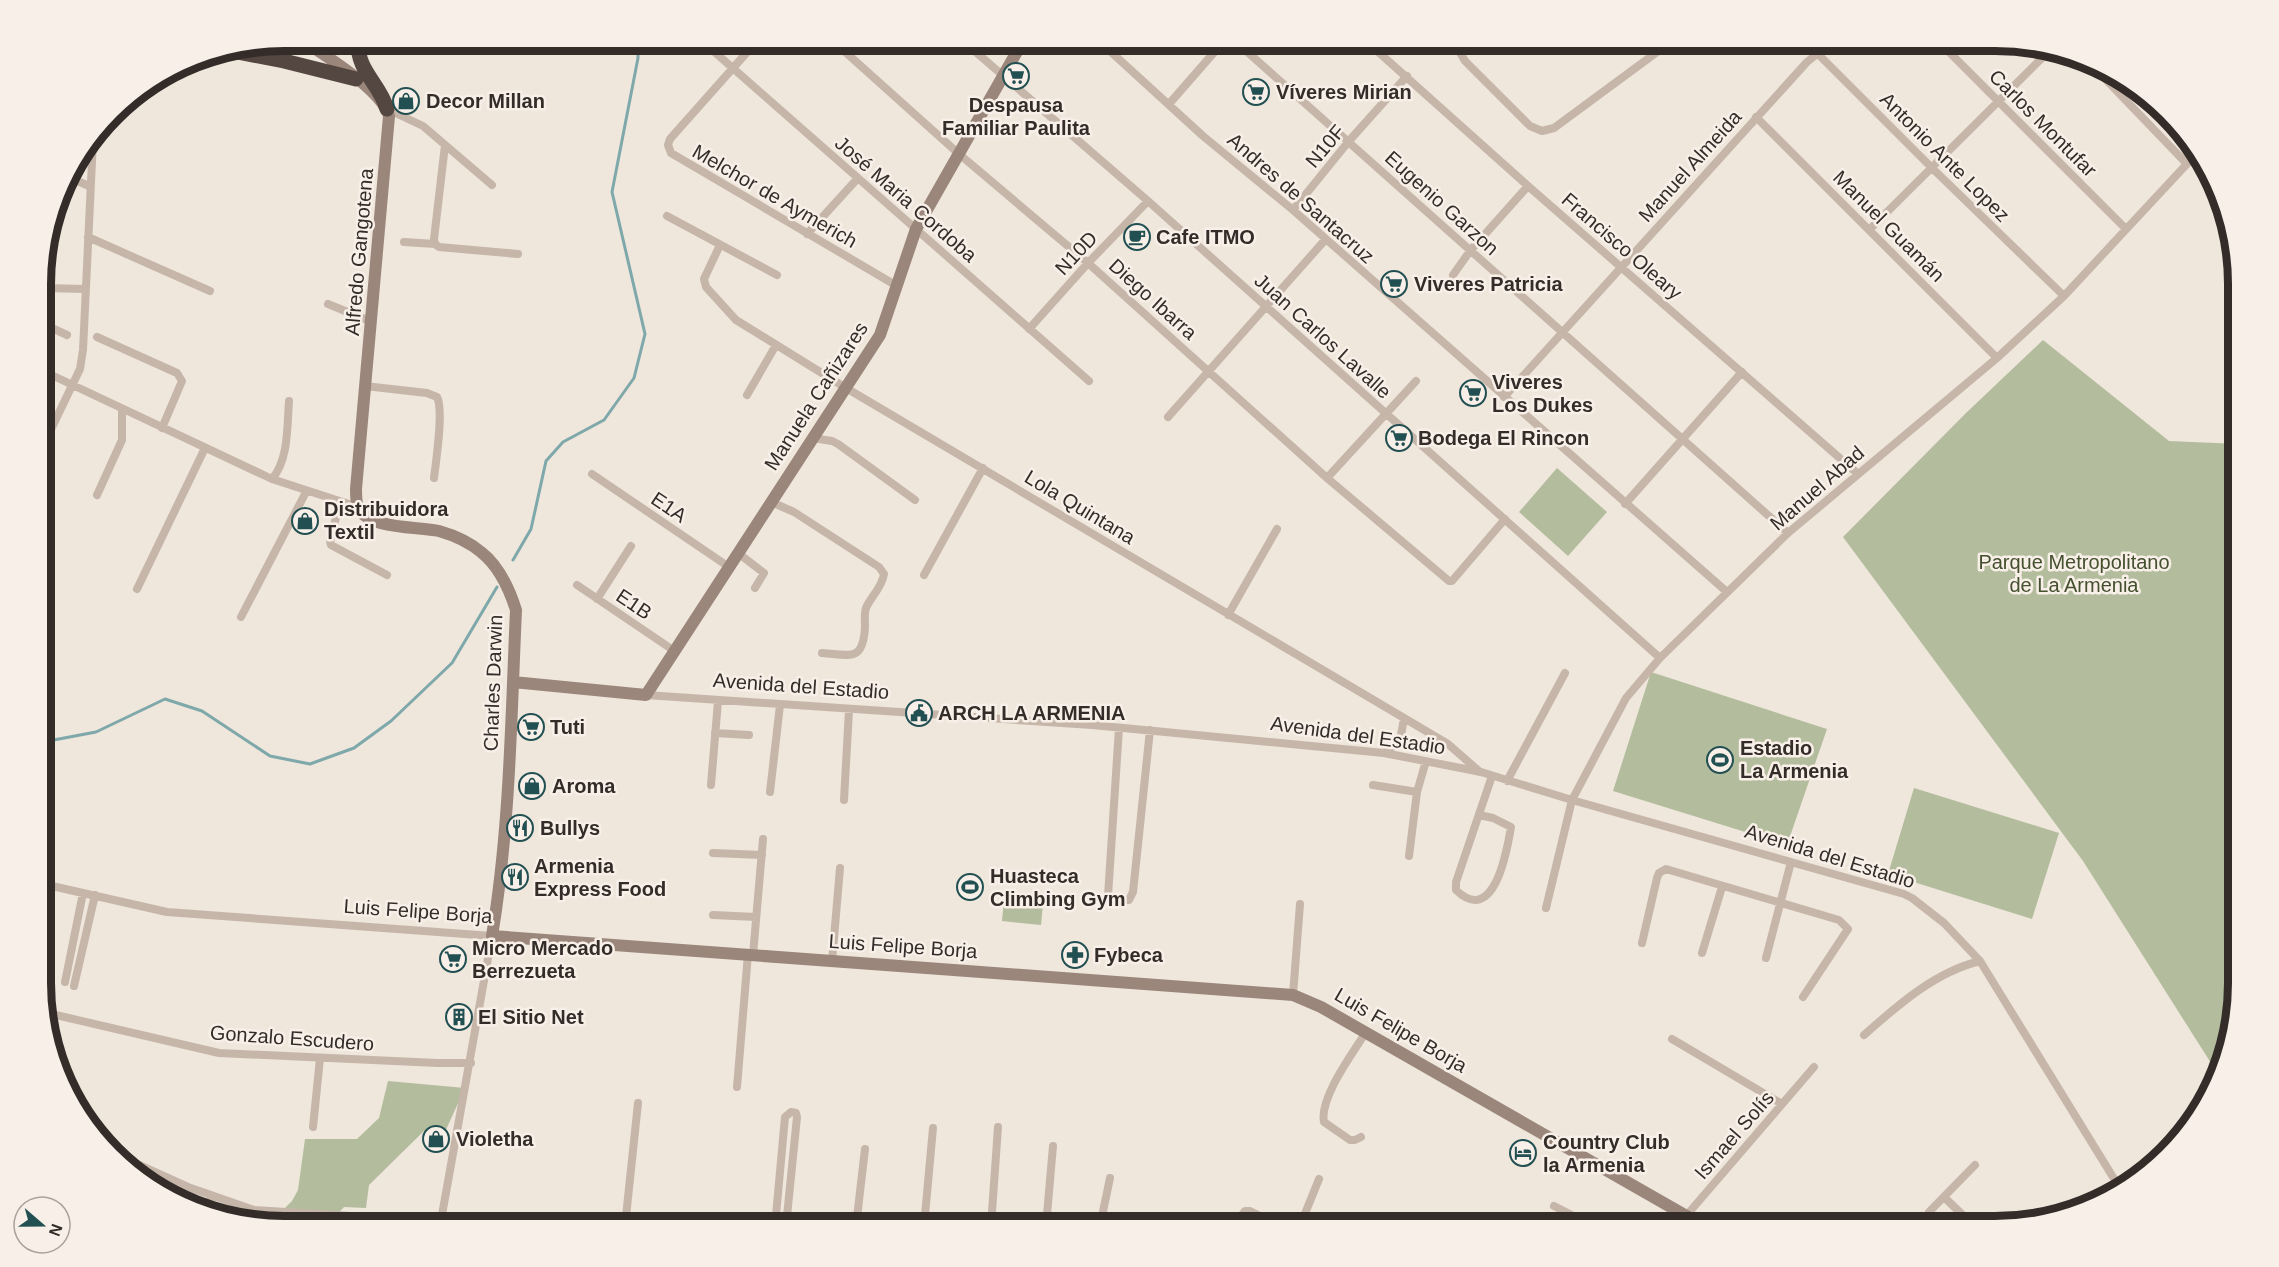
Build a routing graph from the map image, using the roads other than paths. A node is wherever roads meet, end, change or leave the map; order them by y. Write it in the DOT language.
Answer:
graph roads {
  1 [pos="319,51"];
  2 [pos="359,51"];
  3 [pos="714,51"];
  4 [pos="747,51"];
  5 [pos="845,51"];
  6 [pos="975,51"];
  7 [pos="1017,51"];
  8 [pos="1111,51"];
  9 [pos="1215,51"];
  10 [pos="1247,51"];
  11 [pos="1379,51"];
  12 [pos="1459,51"];
  13 [pos="1657,51"];
  14 [pos="1815,51"];
  15 [pos="1821,51"];
  16 [pos="1949,51"];
  17 [pos="247,54"];
  18 [pos="1818,54"];
  19 [pos="2044,56"];
  20 [pos="732,67"];
  21 [pos="1003,76"];
  22 [pos="1407,76"];
  23 [pos="356,79"];
  24 [pos="2106,79"];
  25 [pos="1998,102"];
  26 [pos="1169,104"];
  27 [pos="387,109"];
  28 [pos="1756,117"];
  29 [pos="1349,141"];
  30 [pos="445,145"];
  31 [pos="92,152"];
  32 [pos="959,154"];
  33 [pos="2192,159"];
  34 [pos="2187,164"];
  35 [pos="1931,167"];
  36 [pos="858,178"];
  37 [pos="75,180"];
  38 [pos="492,185"];
  39 [pos="89,186"];
  40 [pos="1528,186"];
  41 [pos="1148,201"];
  42 [pos="1293,210"];
  43 [pos="667,216"];
  44 [pos="916,229"];
  45 [pos="2126,229"];
  46 [pos="1869,230"];
  47 [pos="807,234"];
  48 [pos="88,237"];
  49 [pos="1325,240"];
  50 [pos="404,243"];
  51 [pos="435,244"];
  52 [pos="720,245"];
  53 [pos="1470,251"];
  54 [pos="518,254"];
  55 [pos="1088,263"];
  56 [pos="1621,267"];
  57 [pos="777,275"];
  58 [pos="1453,275"];
  59 [pos="897,286"];
  60 [pos="51,288"];
  61 [pos="86,289"];
  62 [pos="210,291"];
  63 [pos="2064,296"];
  64 [pos="328,304"];
  65 [pos="1266,306"];
  66 [pos="372,322"];
  67 [pos="51,328"];
  68 [pos="1029,329"];
  69 [pos="1562,333"];
  70 [pos="67,336"];
  71 [pos="97,337"];
  72 [pos="776,345"];
  73 [pos="1997,358"];
  74 [pos="1209,371"];
  75 [pos="1742,372"];
  76 [pos="51,375"];
  77 [pos="1089,381"];
  78 [pos="1416,381"];
  79 [pos="73,386"];
  80 [pos="366,387"];
  81 [pos="846,388"];
  82 [pos="747,395"];
  83 [pos="1504,397"];
  84 [pos="289,401"];
  85 [pos="122,409"];
  86 [pos="1385,414"];
  87 [pos="1168,417"];
  88 [pos="162,428"];
  89 [pos="51,430"];
  90 [pos="813,438"];
  91 [pos="1683,440"];
  92 [pos="205,448"];
  93 [pos="983,468"];
  94 [pos="592,474"];
  95 [pos="1858,474"];
  96 [pos="434,478"];
  97 [pos="1327,478"];
  98 [pos="272,479"];
  99 [pos="306,492"];
  100 [pos="97,495"];
  101 [pos="915,500"];
  102 [pos="340,502"];
  103 [pos="771,502"];
  104 [pos="1625,504"];
  105 [pos="358,507"];
  106 [pos="1505,519"];
  107 [pos="1277,529"];
  108 [pos="1788,533"];
  109 [pos="631,546"];
  110 [pos="738,553"];
  111 [pos="729,567"];
  112 [pos="387,575"];
  113 [pos="924,575"];
  114 [pos="577,585"];
  115 [pos="755,588"];
  116 [pos="136,590"];
  117 [pos="1727,592"];
  118 [pos="597,599"];
  119 [pos="1228,615"];
  120 [pos="241,616"];
  121 [pos="673,650"];
  122 [pos="822,653"];
  123 [pos="1660,658"];
  124 [pos="1565,673"];
  125 [pos="513,682"];
  126 [pos="646,694"];
  127 [pos="718,701"];
  128 [pos="780,705"];
  129 [pos="849,710"];
  130 [pos="1404,718"];
  131 [pos="1119,728"];
  132 [pos="1150,730"];
  133 [pos="715,733"];
  134 [pos="749,735"];
  135 [pos="1384,753"];
  136 [pos="1426,762"];
  137 [pos="1481,772"];
  138 [pos="1492,776"];
  139 [pos="1507,781"];
  140 [pos="711,785"];
  141 [pos="1373,785"];
  142 [pos="770,792"];
  143 [pos="1417,792"];
  144 [pos="843,800"];
  145 [pos="1572,800"];
  146 [pos="1479,815"];
  147 [pos="763,839"];
  148 [pos="713,853"];
  149 [pos="762,855"];
  150 [pos="1408,855"];
  151 [pos="1791,862"];
  152 [pos="840,868"];
  153 [pos="51,886"];
  154 [pos="1722,887"];
  155 [pos="83,893"];
  156 [pos="95,895"];
  157 [pos="1300,904"];
  158 [pos="1780,904"];
  159 [pos="1546,908"];
  160 [pos="713,915"];
  161 [pos="756,917"];
  162 [pos="492,936"];
  163 [pos="1642,943"];
  164 [pos="1702,953"];
  165 [pos="751,955"];
  166 [pos="1766,957"];
  167 [pos="832,961"];
  168 [pos="1980,961"];
  169 [pos="1293,995"];
  170 [pos="1803,997"];
  171 [pos="53,1014"];
  172 [pos="1366,1032"];
  173 [pos="1864,1035"];
  174 [pos="1672,1040"];
  175 [pos="320,1058"];
  176 [pos="471,1063"];
  177 [pos="1814,1067"];
  178 [pos="736,1087"];
  179 [pos="638,1103"];
  180 [pos="1782,1104"];
  181 [pos="313,1127"];
  182 [pos="998,1127"];
  183 [pos="933,1128"];
  184 [pos="1360,1137"];
  185 [pos="1053,1146"];
  186 [pos="865,1149"];
  187 [pos="139,1165"];
  188 [pos="1975,1165"];
  189 [pos="1110,1178"];
  190 [pos="1319,1179"];
  191 [pos="2116,1182"];
  192 [pos="210,1195"];
  193 [pos="1944,1197"];
  194 [pos="208,1204"];
  195 [pos="1554,1206"];
  196 [pos="1929,1212"];
  197 [pos="334,1216"];
  198 [pos="442,1216"];
  199 [pos="627,1216"];
  200 [pos="776,1216"];
  201 [pos="787,1216"];
  202 [pos="857,1216"];
  203 [pos="925,1216"];
  204 [pos="992,1216"];
  205 [pos="1047,1216"];
  206 [pos="1102,1216"];
  207 [pos="1241,1216"];
  208 [pos="1260,1216"];
  209 [pos="1304,1216"];
  210 [pos="1574,1216"];
  211 [pos="1675,1216"];
  212 [pos="1687,1216"];
  213 [pos="1964,1216"];
  1 -- 23 [label="street"];
  2 -- 27 [label="highway"];
  3 -- 20 [label="street, José Maria Cordoba"];
  4 -- 20 [label="street, Melchor de Aymerich"];
  5 -- 32 [label="street, Diego Ibarra"];
  6 -- 21 [label="street, Juan Carlos Lavalle"];
  7 -- 21 [label="street, Manuela Cañizares"];
  8 -- 26 [label="street, Andres de Santacruz"];
  9 -- 26 [label="street"];
  10 -- 29 [label="street, Eugenio Garzon"];
  11 -- 22 [label="street, Francisco Oleary"];
  12 -- 13 [label="street"];
  14 -- 18 [label="street, Antonio Ante Lopez"];
  15 -- 18 [label="street, Manuel Almeida"];
  16 -- 25 [label="street, Carlos Montufar"];
  17 -- 23 [label="highway"];
  18 -- 28 [label="street, Manuel Almeida"];
  18 -- 35 [label="street, Antonio Ante Lopez"];
  19 -- 25 [label="street"];
  20 -- 36 [label="street, José Maria Cordoba"];
  20 -- 47 [label="street, Melchor de Aymerich"];
  21 -- 32 [label="street, Manuela Cañizares"];
  21 -- 41 [label="street, Juan Carlos Lavalle"];
  22 -- 29 [label="street, N10F"];
  22 -- 40 [label="street, Francisco Oleary"];
  23 -- 27 [label="street"];
  24 -- 34 [label="street"];
  25 -- 35 [label="street"];
  25 -- 45 [label="street, Carlos Montufar"];
  26 -- 42 [label="street, Andres de Santacruz"];
  27 -- 30 [label="street"];
  27 -- 66 [label="street, Alfredo Gangotena"];
  28 -- 46 [label="street, Manuel Guamán"];
  28 -- 56 [label="street, Manuel Almeida"];
  29 -- 42 [label="street, N10F"];
  29 -- 53 [label="street, Eugenio Garzon"];
  30 -- 38 [label="street"];
  30 -- 51 [label="street"];
  31 -- 39 [label="street"];
  32 -- 44 [label="street, Manuela Cañizares"];
  32 -- 55 [label="street, Diego Ibarra"];
  33 -- 34 [label="street, Manuel Abad"];
  34 -- 45 [label="street, Manuel Abad"];
  35 -- 46 [label="street"];
  35 -- 63 [label="street, Antonio Ante Lopez"];
  36 -- 44 [label="street, José Maria Cordoba"];
  36 -- 47 [label="street"];
  37 -- 39 [label="street"];
  39 -- 48 [label="street"];
  40 -- 53 [label="street"];
  40 -- 56 [label="street, Francisco Oleary"];
  41 -- 55 [label="street, N10D"];
  41 -- 65 [label="street, Juan Carlos Lavalle"];
  42 -- 49 [label="street, Andres de Santacruz"];
  43 -- 52 [label="street"];
  44 -- 59 [label="street, Manuela Cañizares"];
  44 -- 68 [label="street, José Maria Cordoba"];
  45 -- 63 [label="street, Manuel Abad"];
  46 -- 73 [label="street, Manuel Guamán"];
  47 -- 59 [label="street, Melchor de Aymerich"];
  48 -- 61 [label="street"];
  48 -- 62 [label="street"];
  49 -- 65 [label="street"];
  49 -- 83 [label="street, Andres de Santacruz"];
  50 -- 51 [label="street"];
  51 -- 54 [label="street"];
  52 -- 57 [label="street"];
  52 -- 72 [label="street, Lola Quintana"];
  53 -- 58 [label="street"];
  53 -- 69 [label="street, Eugenio Garzon"];
  55 -- 68 [label="street, N10D"];
  55 -- 74 [label="street, Diego Ibarra"];
  56 -- 69 [label="street, Manuel Almeida"];
  56 -- 75 [label="street, Francisco Oleary"];
  59 -- 81 [label="street, Manuela Cañizares"];
  60 -- 61 [label="street"];
  61 -- 79 [label="street"];
  63 -- 73 [label="street, Manuel Abad"];
  64 -- 66 [label="street"];
  65 -- 74 [label="street"];
  65 -- 86 [label="street, Juan Carlos Lavalle"];
  66 -- 80 [label="street, Alfredo Gangotena"];
  67 -- 70 [label="street"];
  68 -- 77 [label="street, José Maria Cordoba"];
  69 -- 83 [label="street, Manuel Almeida"];
  69 -- 91 [label="street, Eugenio Garzon"];
  71 -- 88 [label="street"];
  72 -- 81 [label="street, Lola Quintana"];
  72 -- 82 [label="street"];
  73 -- 95 [label="street, Manuel Abad"];
  74 -- 87 [label="street"];
  74 -- 97 [label="street, Diego Ibarra"];
  75 -- 91 [label="street"];
  75 -- 95 [label="street, Francisco Oleary"];
  76 -- 79 [label="street, Charles Darwin"];
  78 -- 86 [label="street"];
  79 -- 85 [label="street, Charles Darwin"];
  79 -- 89 [label="street"];
  80 -- 96 [label="street"];
  80 -- 105 [label="street, Alfredo Gangotena"];
  81 -- 90 [label="street, Manuela Cañizares"];
  81 -- 93 [label="street, Lola Quintana"];
  83 -- 104 [label="street, Andres de Santacruz"];
  84 -- 98 [label="street"];
  85 -- 88 [label="street, Charles Darwin"];
  85 -- 100 [label="street"];
  86 -- 97 [label="street"];
  86 -- 106 [label="street, Juan Carlos Lavalle"];
  88 -- 92 [label="street, Charles Darwin"];
  90 -- 101 [label="street"];
  90 -- 103 [label="street, Manuela Cañizares"];
  91 -- 104 [label="street"];
  91 -- 108 [label="street, Eugenio Garzon"];
  92 -- 98 [label="street, Charles Darwin"];
  92 -- 116 [label="street"];
  93 -- 113 [label="street"];
  93 -- 119 [label="street, Lola Quintana"];
  94 -- 111 [label="street, E1A"];
  95 -- 108 [label="street, Manuel Abad"];
  97 -- 106 [label="street, Diego Ibarra"];
  98 -- 99 [label="street, Charles Darwin"];
  99 -- 102 [label="street, Charles Darwin"];
  99 -- 120 [label="street"];
  102 -- 105 [label="street, Charles Darwin"];
  102 -- 112 [label="street"];
  103 -- 110 [label="street, Manuela Cañizares"];
  103 -- 122 [label="street"];
  104 -- 117 [label="street, Andres de Santacruz"];
  105 -- 125 [label="street, Charles Darwin"];
  106 -- 123 [label="street, Juan Carlos Lavalle"];
  107 -- 119 [label="street"];
  108 -- 117 [label="street, Manuel Abad"];
  109 -- 118 [label="street"];
  110 -- 111 [label="street, Manuela Cañizares"];
  110 -- 115 [label="street"];
  111 -- 121 [label="street, Manuela Cañizares"];
  114 -- 118 [label="street, E1B"];
  117 -- 123 [label="street, Manuel Abad"];
  118 -- 121 [label="street, E1B"];
  119 -- 130 [label="street, Lola Quintana"];
  121 -- 126 [label="street, Manuela Cañizares"];
  123 -- 145 [label="street, Manuel Abad"];
  124 -- 139 [label="street"];
  125 -- 126 [label="street, Avenida del Estadio"];
  125 -- 162 [label="street, Charles Darwin"];
  126 -- 127 [label="street, Avenida del Estadio"];
  127 -- 128 [label="street, Avenida del Estadio"];
  127 -- 133 [label="street"];
  128 -- 129 [label="street, Avenida del Estadio"];
  128 -- 142 [label="street"];
  129 -- 131 [label="street, Avenida del Estadio"];
  129 -- 144 [label="street"];
  130 -- 135 [label="street"];
  130 -- 137 [label="street, Lola Quintana"];
  131 -- 132 [label="street, Avenida del Estadio"];
  131 -- 132 [label="street"];
  132 -- 135 [label="street, Avenida del Estadio"];
  133 -- 134 [label="street"];
  133 -- 140 [label="street"];
  135 -- 136 [label="street, Avenida del Estadio"];
  136 -- 137 [label="street, Avenida del Estadio"];
  136 -- 143 [label="street"];
  137 -- 138 [label="street, Avenida del Estadio"];
  138 -- 139 [label="street, Avenida del Estadio"];
  138 -- 146 [label="street"];
  139 -- 145 [label="street, Avenida del Estadio"];
  141 -- 143 [label="street"];
  143 -- 150 [label="street"];
  145 -- 151 [label="street, Avenida del Estadio"];
  145 -- 159 [label="street, Manuel Abad"];
  146 -- 146 [label="street"];
  147 -- 149 [label="street"];
  148 -- 149 [label="street"];
  149 -- 161 [label="street"];
  151 -- 158 [label="street"];
  151 -- 168 [label="street, Avenida del Estadio"];
  152 -- 167 [label="street"];
  153 -- 155 [label="street, Luis Felipe Borja"];
  154 -- 158 [label="street"];
  154 -- 163 [label="street"];
  154 -- 164 [label="street"];
  155 -- 156 [label="street, Luis Felipe Borja"];
  155 -- 156 [label="street"];
  156 -- 162 [label="street, Luis Felipe Borja"];
  157 -- 169 [label="street"];
  158 -- 166 [label="street"];
  158 -- 170 [label="street"];
  160 -- 161 [label="street"];
  161 -- 165 [label="street"];
  162 -- 165 [label="street, Luis Felipe Borja"];
  162 -- 176 [label="street, Charles Darwin"];
  165 -- 167 [label="street, Luis Felipe Borja"];
  165 -- 178 [label="street"];
  167 -- 169 [label="street, Luis Felipe Borja"];
  168 -- 173 [label="street"];
  168 -- 191 [label="street, Avenida del Estadio"];
  169 -- 172 [label="street, Luis Felipe Borja"];
  171 -- 175 [label="street, Gonzalo Escudero"];
  172 -- 184 [label="street"];
  172 -- 211 [label="street, Luis Felipe Borja"];
  174 -- 180 [label="street"];
  175 -- 176 [label="street, Gonzalo Escudero"];
  175 -- 181 [label="street"];
  176 -- 198 [label="street, Charles Darwin"];
  177 -- 180 [label="street, Ismael Solís"];
  179 -- 199 [label="street"];
  180 -- 212 [label="street, Ismael Solís"];
  182 -- 204 [label="street"];
  183 -- 203 [label="street"];
  185 -- 205 [label="street"];
  186 -- 202 [label="street"];
  187 -- 192 [label="street"];
  188 -- 193 [label="street"];
  189 -- 206 [label="street"];
  190 -- 209 [label="street"];
  192 -- 194 [label="street"];
  192 -- 197 [label="street"];
  193 -- 196 [label="street"];
  193 -- 213 [label="street"];
  195 -- 210 [label="street"];
  200 -- 201 [label="street"];
  207 -- 208 [label="street"];
}
